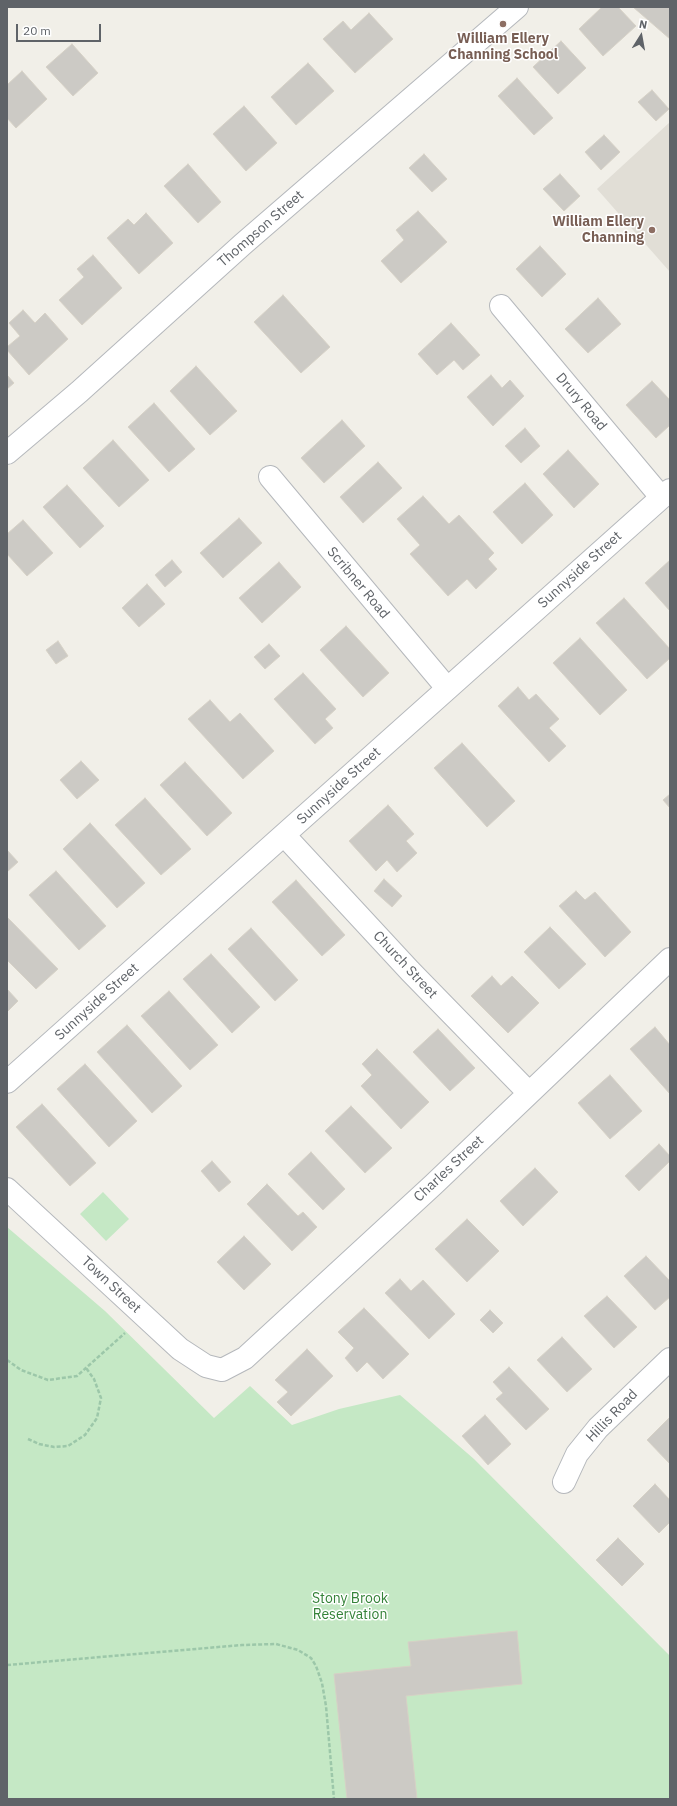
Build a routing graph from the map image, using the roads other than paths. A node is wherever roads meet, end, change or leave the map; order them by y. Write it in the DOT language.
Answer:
graph roads {
  1 [pos="517,7"];
  2 [pos="501,306"];
  3 [pos="7,453"];
  4 [pos="270,477"];
  5 [pos="666,494"];
  6 [pos="447,688"];
  7 [pos="284,835"];
  8 [pos="670,959"];
  9 [pos="7,1082"];
  10 [pos="529,1093"];
  11 [pos="7,1189"];
  12 [pos="670,1359"];
  13 [pos="222,1370"];
  14 [pos="564,1482"];
  1 -- 3 [label="street, Thompson Street"];
  2 -- 5 [label="street, Drury Road"];
  4 -- 6 [label="street, Scribner Road"];
  5 -- 6 [label="street, Sunnyside Street"];
  6 -- 7 [label="street, Sunnyside Street"];
  7 -- 9 [label="street, Sunnyside Street"];
  7 -- 10 [label="street, Church Street"];
  8 -- 10 [label="street, Charles Street"];
  10 -- 13 [label="street, Charles Street"];
  11 -- 13 [label="street, Town Street"];
  12 -- 14 [label="street, Hillis Road"];
}
